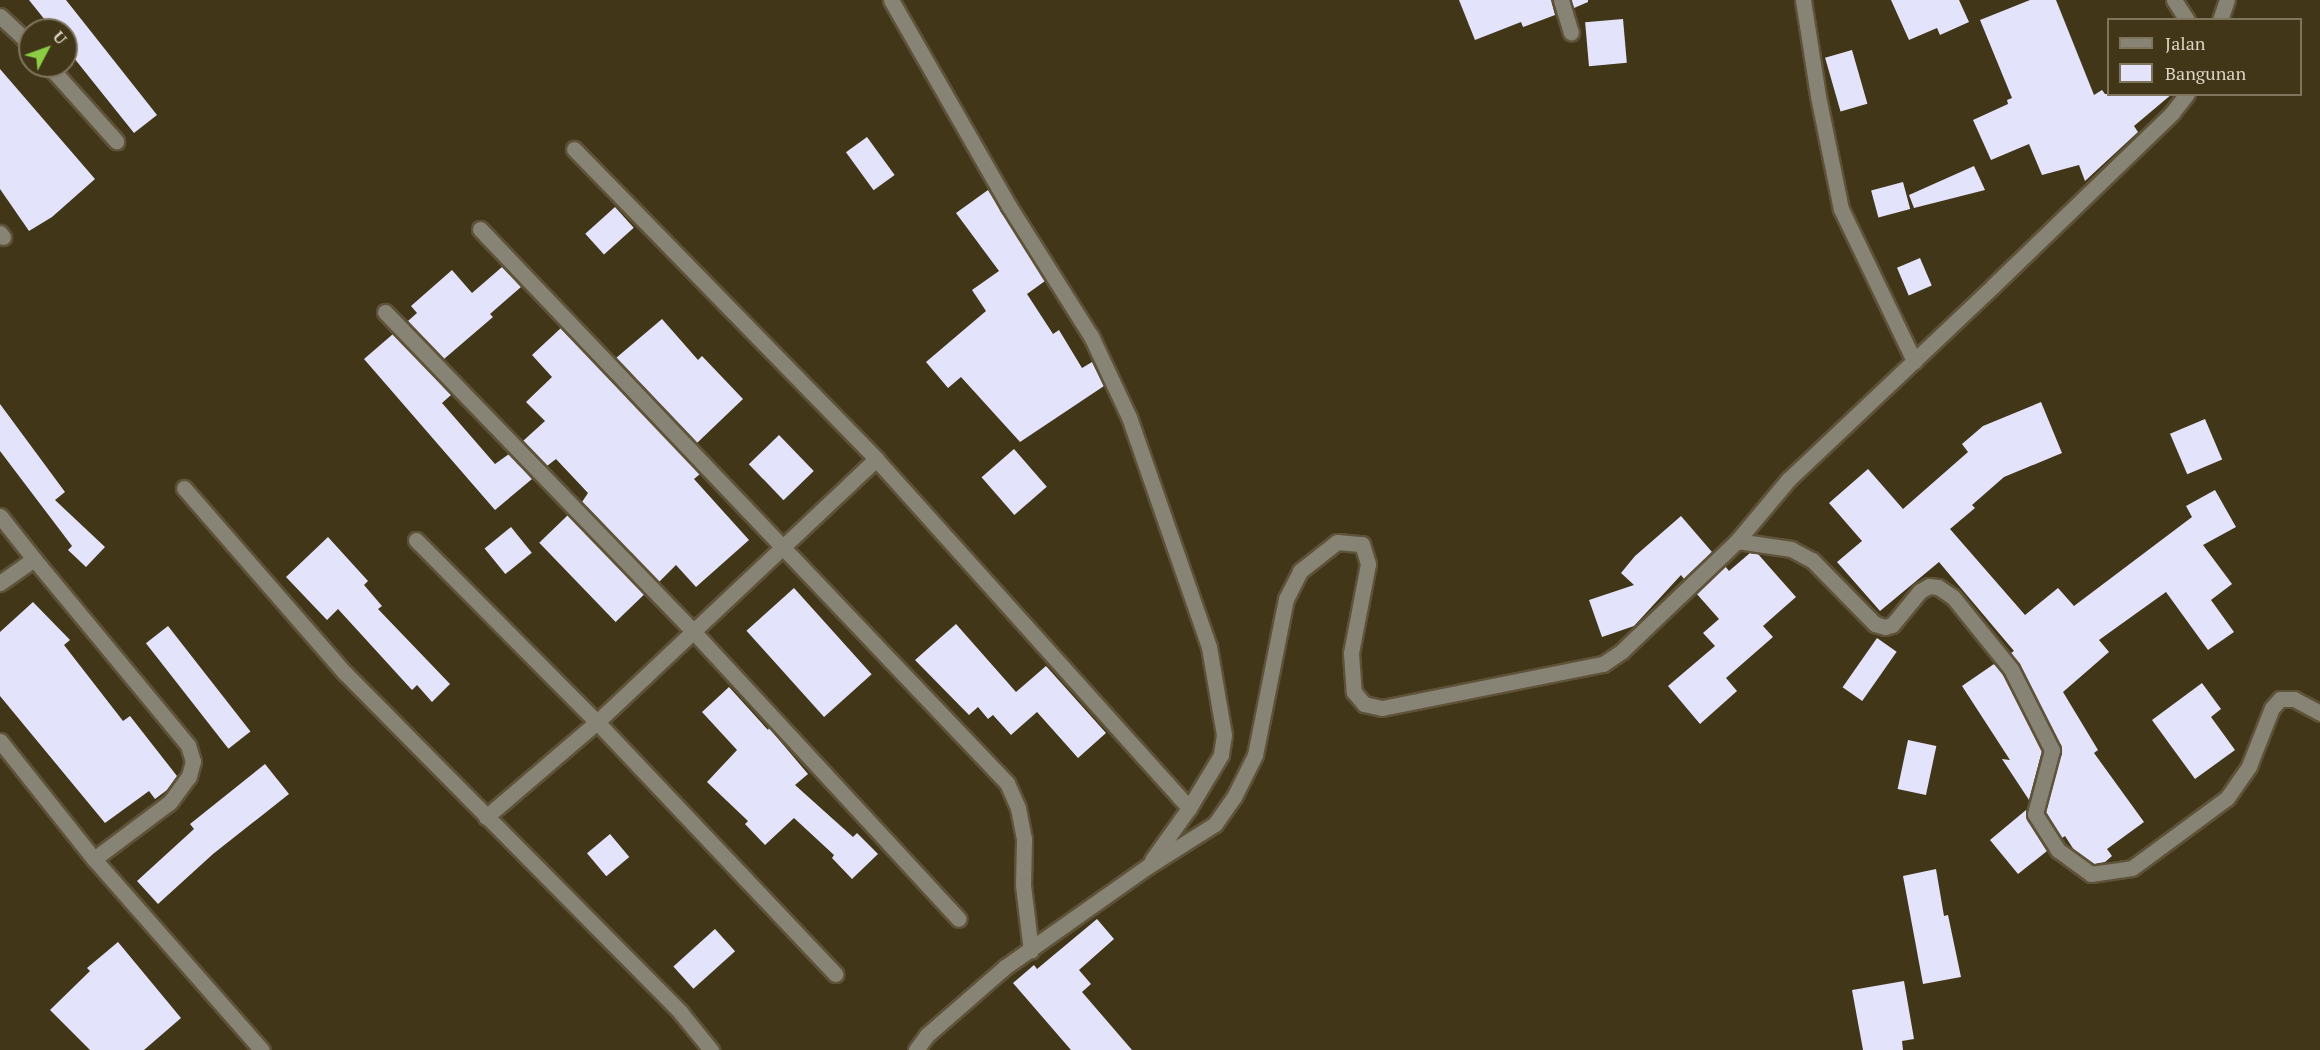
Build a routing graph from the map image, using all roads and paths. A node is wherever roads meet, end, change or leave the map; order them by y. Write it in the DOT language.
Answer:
graph roads {
  1 [pos="891,0"];
  2 [pos="1561,0"];
  3 [pos="1803,0"];
  4 [pos="2174,0"];
  5 [pos="2227,0"];
  6 [pos="0,16"];
  7 [pos="2186,18"];
  8 [pos="2221,18"];
  9 [pos="18,33"];
  10 [pos="1572,33"];
  11 [pos="60,78"];
  12 [pos="2185,96"];
  13 [pos="116,141"];
  14 [pos="574,149"];
  15 [pos="480,229"];
  16 [pos="385,312"];
  17 [pos="1914,361"];
  18 [pos="876,459"];
  19 [pos="184,488"];
  20 [pos="0,516"];
  21 [pos="416,540"];
  22 [pos="1737,541"];
  23 [pos="782,546"];
  24 [pos="34,559"];
  25 [pos="0,583"];
  26 [pos="692,630"];
  27 [pos="2320,713"];
  28 [pos="597,722"];
  29 [pos="0,741"];
  30 [pos="1190,808"];
  31 [pos="486,817"];
  32 [pos="94,859"];
  33 [pos="1147,867"];
  34 [pos="960,919"];
  35 [pos="1031,951"];
  36 [pos="835,974"];
  37 [pos="262,1050"];
  38 [pos="711,1050"];
  39 [pos="916,1050"];
  1 -- 30 [label="street"];
  2 -- 10 [label="street"];
  3 -- 17 [label="street"];
  4 -- 7 [label="street"];
  5 -- 8 [label="street"];
  6 -- 9 [label="street"];
  11 -- 13 [label="street"];
  12 -- 17 [label="street"];
  14 -- 18 [label="street"];
  15 -- 23 [label="street"];
  16 -- 26 [label="street"];
  17 -- 22 [label="street"];
  18 -- 23 [label="street"];
  18 -- 30 [label="street"];
  19 -- 31 [label="street"];
  20 -- 24 [label="street"];
  21 -- 28 [label="street"];
  22 -- 27 [label="street"];
  22 -- 33 [label="street"];
  23 -- 26 [label="street"];
  23 -- 35 [label="street"];
  24 -- 25 [label="street"];
  24 -- 32 [label="street"];
  26 -- 28 [label="street"];
  26 -- 34 [label="street"];
  28 -- 31 [label="street"];
  28 -- 36 [label="street"];
  29 -- 32 [label="street"];
  30 -- 33 [label="street"];
  31 -- 38 [label="street"];
  32 -- 37 [label="street"];
  33 -- 35 [label="street"];
  35 -- 39 [label="street"];
}
